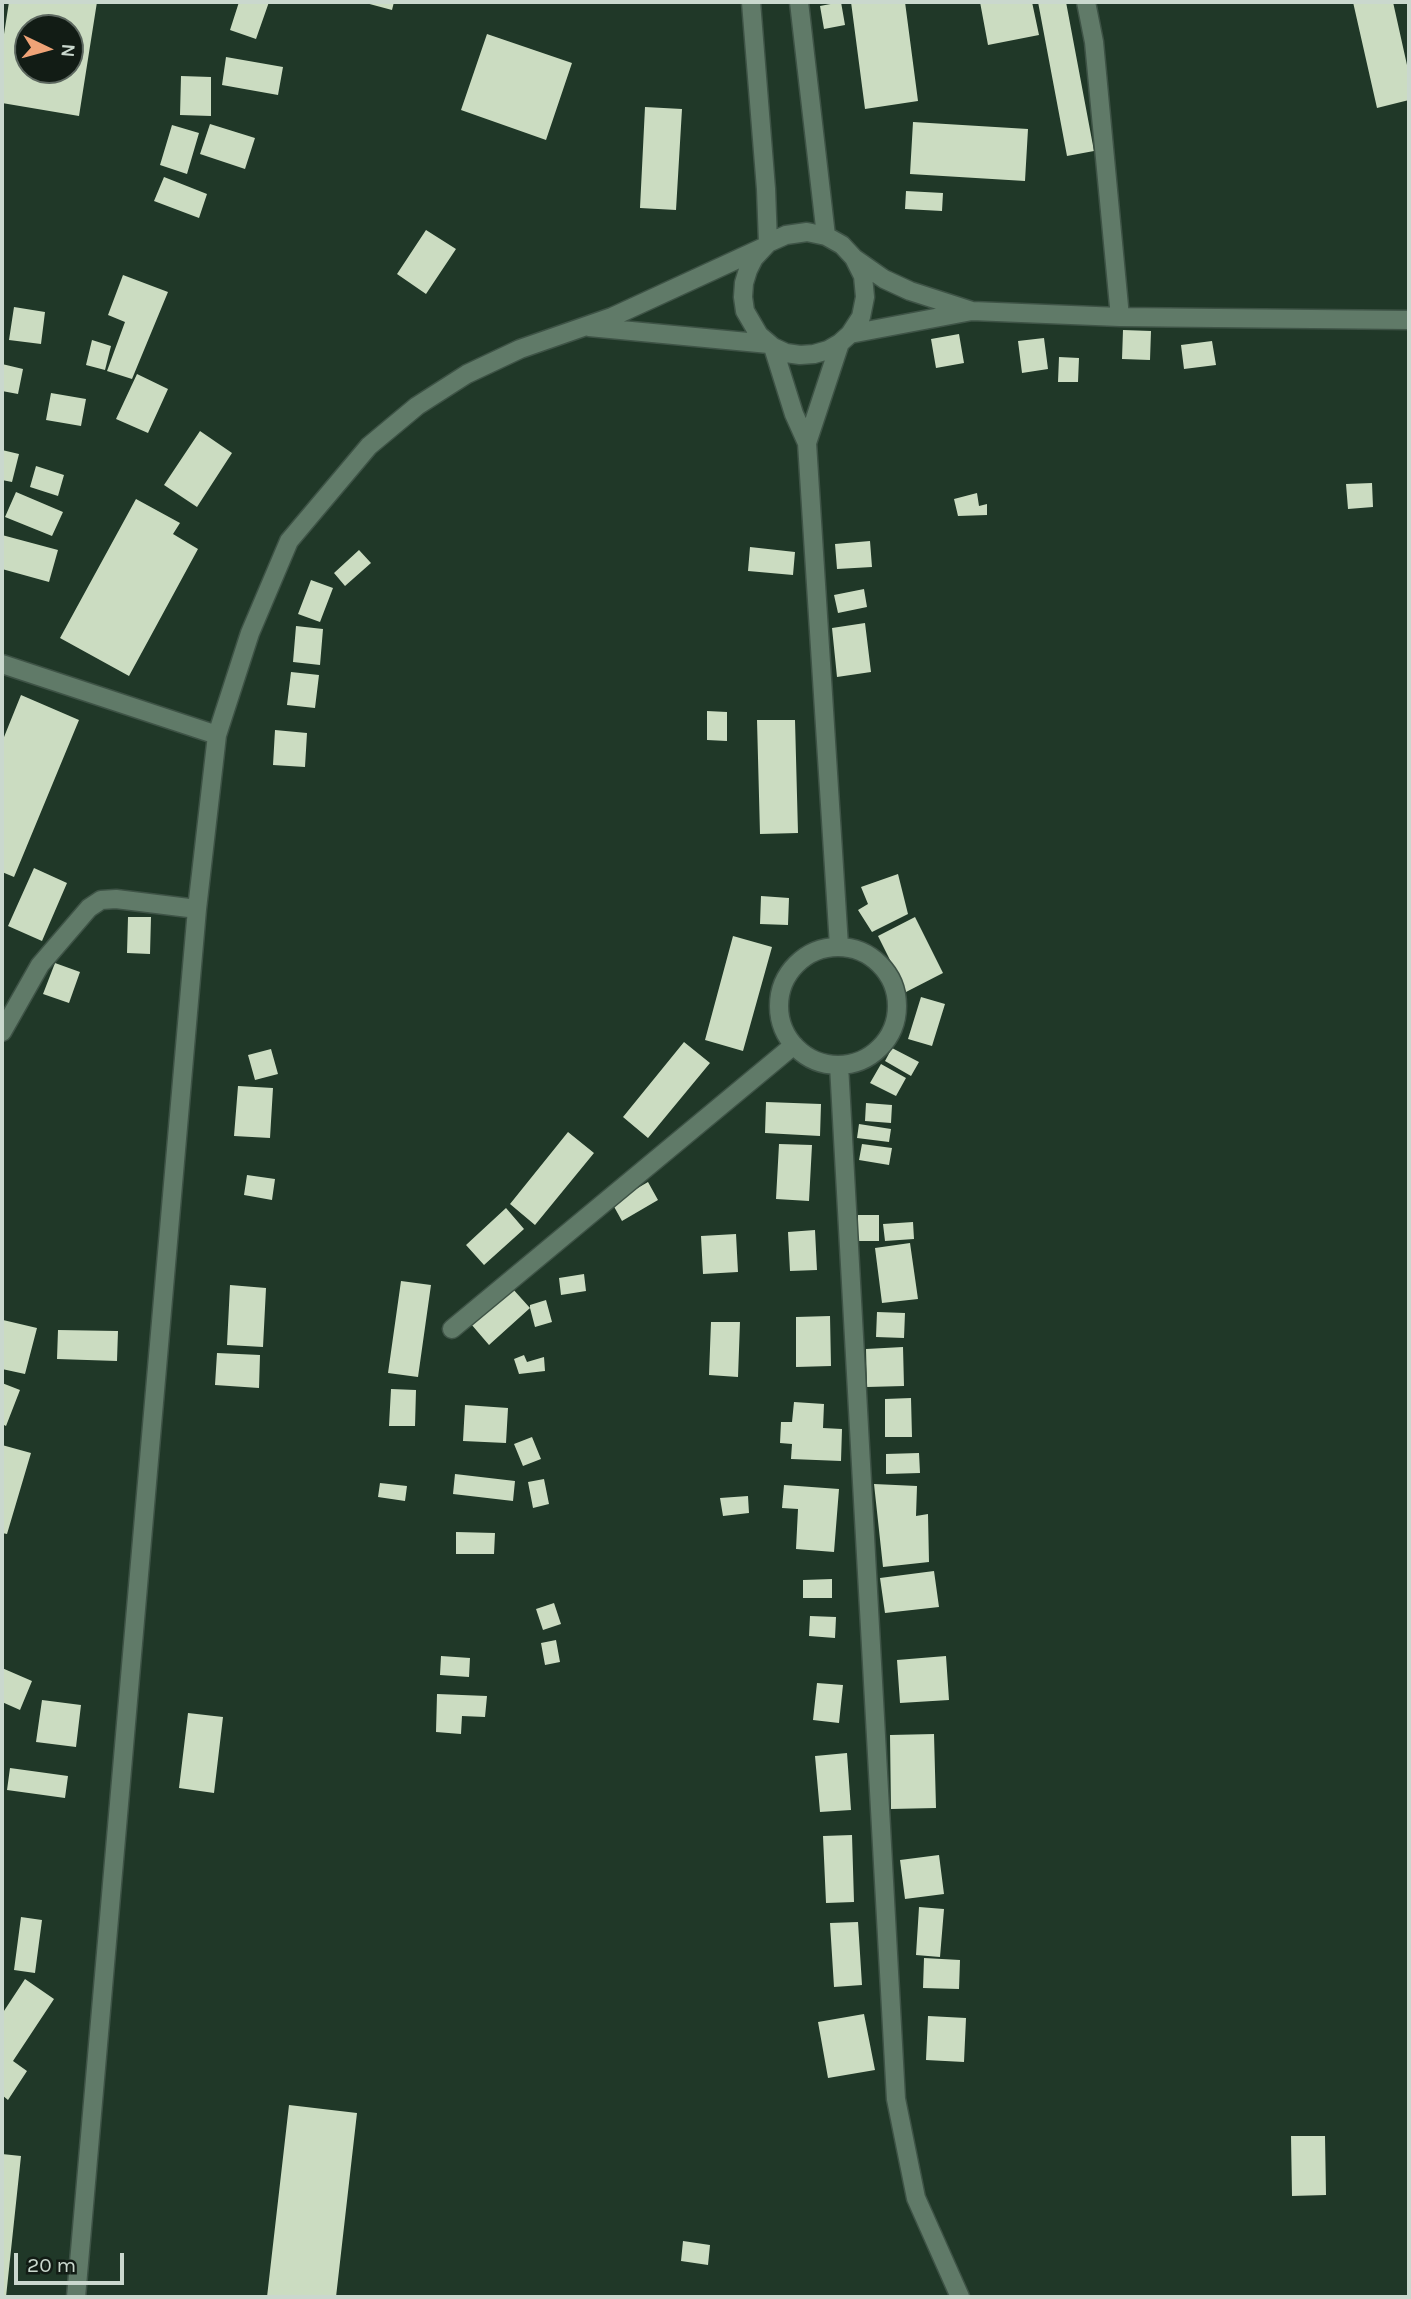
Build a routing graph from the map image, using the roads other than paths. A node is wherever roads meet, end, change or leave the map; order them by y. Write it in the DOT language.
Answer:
graph roads {
  1 [pos="751,2"];
  2 [pos="799,2"];
  3 [pos="1086,2"];
  4 [pos="826,236"];
  5 [pos="766,245"];
  6 [pos="854,258"];
  7 [pos="972,311"];
  8 [pos="1120,317"];
  9 [pos="1409,320"];
  10 [pos="586,327"];
  11 [pos="845,338"];
  12 [pos="771,345"];
  13 [pos="807,443"];
  14 [pos="2,664"];
  15 [pos="218,735"];
  16 [pos="197,909"];
  17 [pos="839,946"];
  18 [pos="2,1032"];
  19 [pos="794,1045"];
  20 [pos="839,1065"];
  21 [pos="452,1329"];
  22 [pos="76,2297"];
  23 [pos="960,2297"];
  1 -- 5 [label="street"];
  2 -- 4 [label="street"];
  3 -- 8 [label="street"];
  4 -- 5 [label="street"];
  4 -- 6 [label="street"];
  5 -- 10 [label="street"];
  5 -- 12 [label="street"];
  6 -- 7 [label="street"];
  6 -- 11 [label="street"];
  7 -- 8 [label="street"];
  7 -- 11 [label="street"];
  8 -- 9 [label="street"];
  10 -- 12 [label="street"];
  10 -- 15 [label="street"];
  11 -- 12 [label="street"];
  11 -- 13 [label="street"];
  12 -- 13 [label="street"];
  13 -- 17 [label="street"];
  14 -- 15 [label="street"];
  15 -- 16 [label="street"];
  16 -- 18 [label="street"];
  16 -- 22 [label="street"];
  17 -- 19 [label="street"];
  17 -- 20 [label="street"];
  19 -- 20 [label="street"];
  19 -- 21 [label="street"];
  20 -- 23 [label="street"];
}
